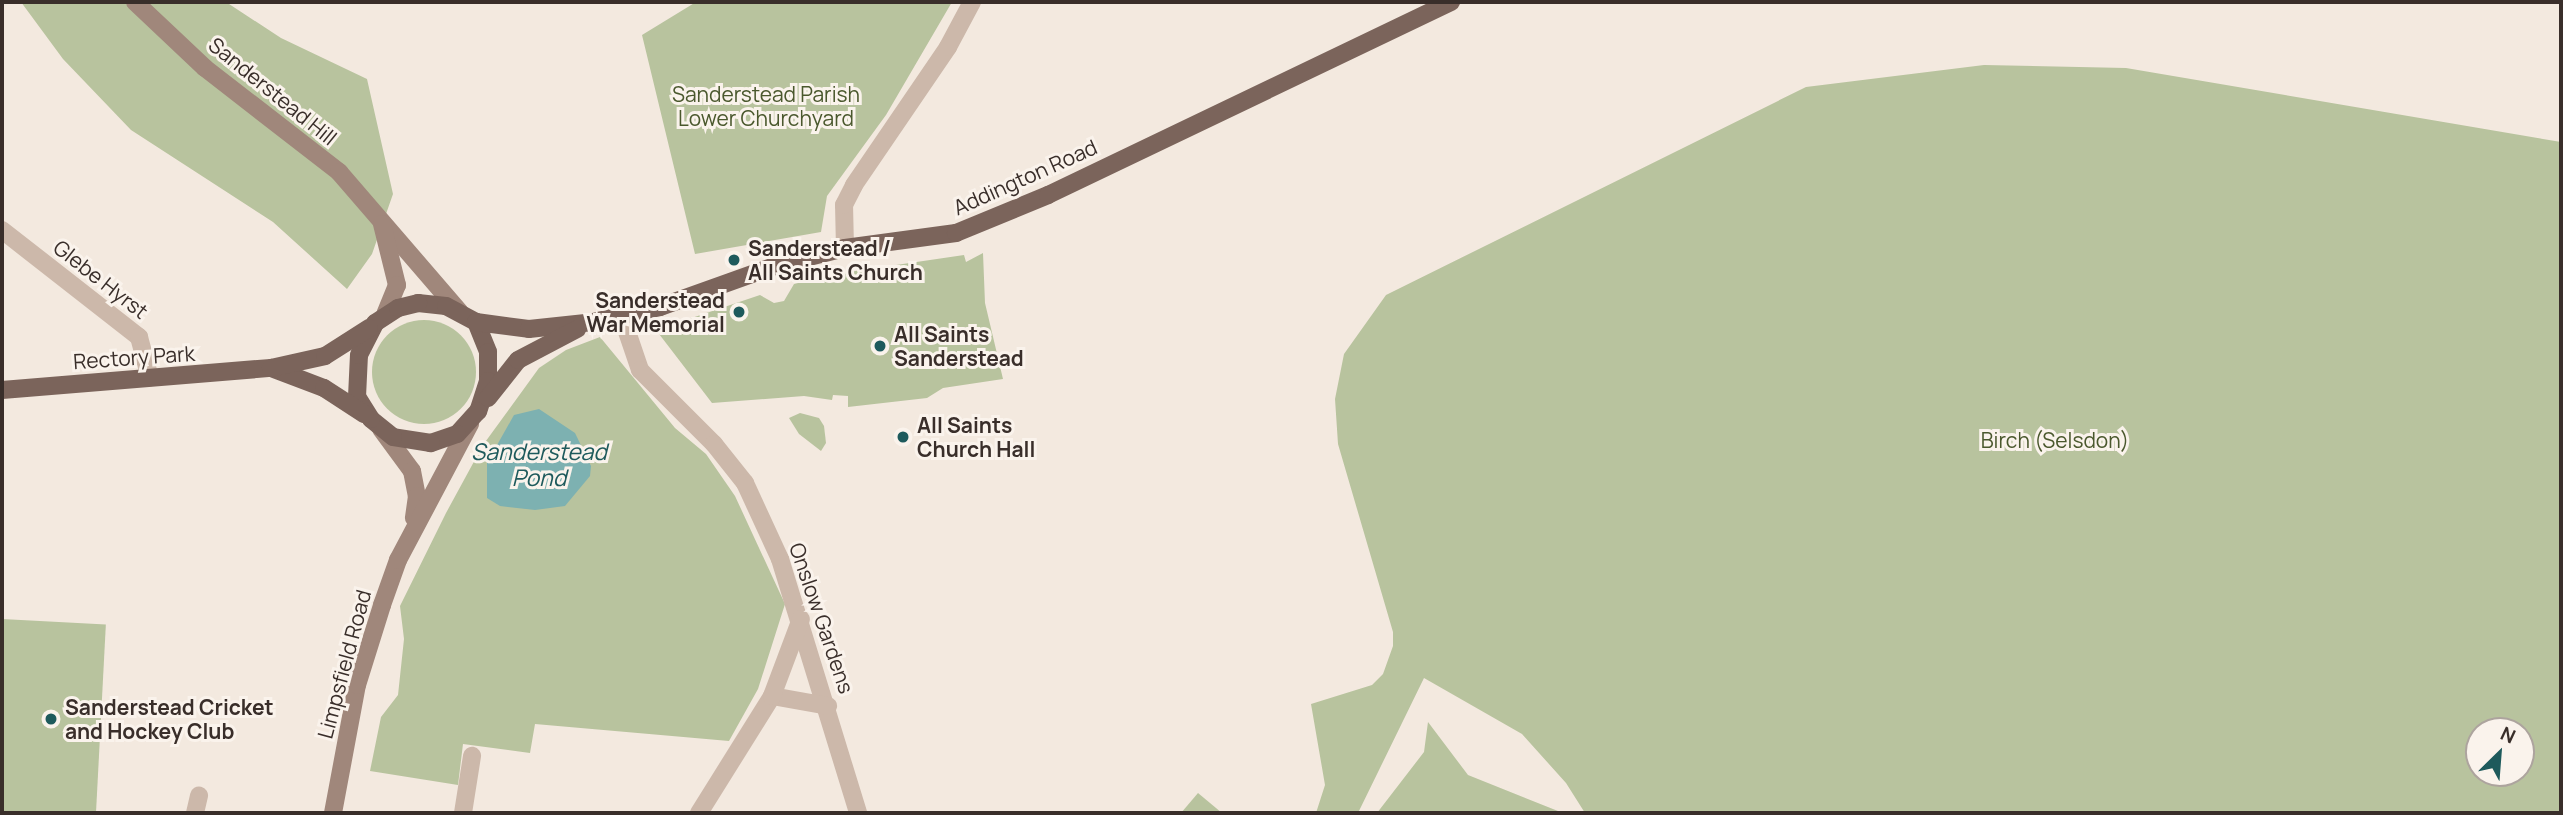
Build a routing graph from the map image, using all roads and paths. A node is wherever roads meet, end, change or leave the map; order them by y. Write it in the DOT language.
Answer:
graph roads {
  1 [pos="135,2"];
  2 [pos="972,2"];
  3 [pos="1451,2"];
  4 [pos="380,216"];
  5 [pos="2,230"];
  6 [pos="845,248"];
  7 [pos="460,312"];
  8 [pos="622,317"];
  9 [pos="380,318"];
  10 [pos="476,322"];
  11 [pos="593,322"];
  12 [pos="271,368"];
  13 [pos="150,379"];
  14 [pos="2,390"];
  15 [pos="474,418"];
  16 [pos="376,424"];
  17 [pos="412,532"];
  18 [pos="801,619"];
  19 [pos="772,696"];
  20 [pos="828,706"];
  21 [pos="472,756"];
  22 [pos="333,813"];
  23 [pos="463,813"];
  24 [pos="699,813"];
  25 [pos="858,813"];
  1 -- 4 [label="main road, Sanderstead Hill"];
  2 -- 6 [label="street"];
  3 -- 6 [label="main road, Addington Road"];
  4 -- 7 [label="main road, Sanderstead Hill"];
  4 -- 9 [label="main road, Sanderstead Hill"];
  5 -- 13 [label="street, Glebe Hyrst"];
  6 -- 8 [label="main road, Addington Road"];
  7 -- 9 [label="main road"];
  7 -- 10 [label="main road"];
  8 -- 11 [label="main road, Addington Road"];
  8 -- 18 [label="street, Onslow Gardens"];
  9 -- 12 [label="main road, Rectory Park"];
  9 -- 16 [label="main road"];
  10 -- 11 [label="main road"];
  10 -- 15 [label="main road"];
  11 -- 15 [label="main road"];
  12 -- 13 [label="main road, Rectory Park"];
  12 -- 16 [label="main road, Rectory Park"];
  13 -- 14 [label="main road, Rectory Park"];
  15 -- 16 [label="main road"];
  15 -- 17 [label="main road, Limpsfield Road"];
  16 -- 17 [label="main road, Limpsfield Road"];
  17 -- 22 [label="main road, Limpsfield Road"];
  18 -- 19 [label="street"];
  18 -- 20 [label="street, Onslow Gardens"];
  19 -- 20 [label="street"];
  19 -- 24 [label="street"];
  20 -- 25 [label="street, Onslow Gardens"];
  21 -- 23 [label="street"];
}
